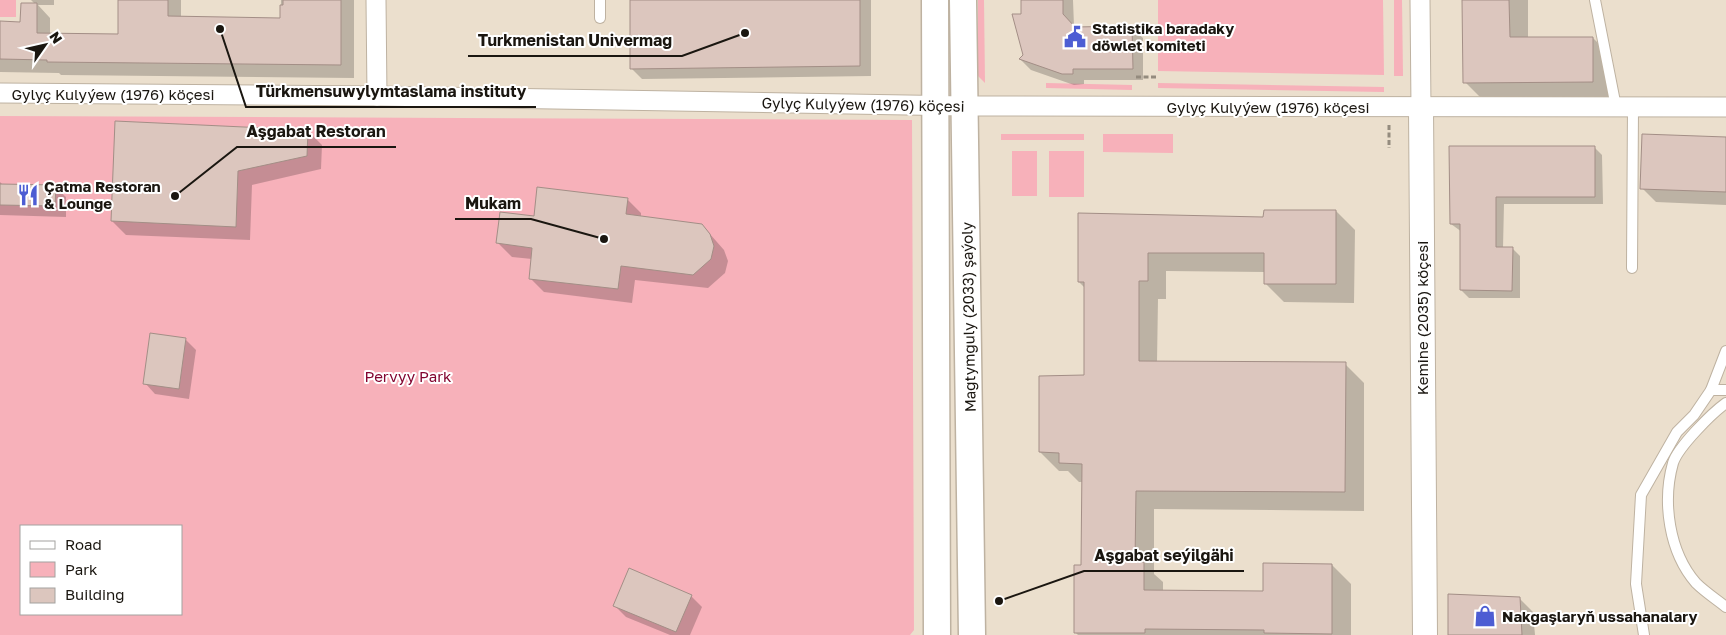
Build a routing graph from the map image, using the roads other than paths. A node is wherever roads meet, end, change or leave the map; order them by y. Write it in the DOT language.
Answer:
graph roads {
  1 [pos="376,0"];
  2 [pos="600,0"];
  3 [pos="935,0"];
  4 [pos="963,0"];
  5 [pos="1420,0"];
  6 [pos="1596,0"];
  7 [pos="600,18"];
  8 [pos="0,93"];
  9 [pos="377,96"];
  10 [pos="934,105"];
  11 [pos="965,106"];
  12 [pos="1625,107"];
  13 [pos="1726,107"];
  14 [pos="1421,108"];
  15 [pos="1632,268"];
  16 [pos="1726,351"];
  17 [pos="1711,390"];
  18 [pos="1726,390"];
  19 [pos="1726,403"];
  20 [pos="1726,607"];
  21 [pos="937,635"];
  22 [pos="972,635"];
  23 [pos="1425,635"];
  24 [pos="1644,635"];
  1 -- 9 [label="street"];
  2 -- 7 [label="lane"];
  3 -- 10 [label="main road"];
  4 -- 11 [label="main road, Magtymguly (2033) şaýoly"];
  5 -- 14 [label="street, Kemine (2035) köçesi"];
  6 -- 12 [label="lane"];
  8 -- 9 [label="street, Gylyç Kulyýew (1976) köçesi"];
  9 -- 10 [label="street, Gylyç Kulyýew (1976) köçesi"];
  10 -- 11 [label="street, Gylyç Kulyýew (1976) köçesi"];
  10 -- 21 [label="main road"];
  11 -- 14 [label="street, Gylyç Kulyýew (1976) köçesi"];
  11 -- 22 [label="main road, Magtymguly (2033) şaýoly"];
  12 -- 13 [label="street, Gylyç Kulyýew (1976) köçesi"];
  12 -- 14 [label="street, Gylyç Kulyýew (1976) köçesi"];
  12 -- 15 [label="lane"];
  14 -- 23 [label="street, Kemine (2035) köçesi"];
  16 -- 17 [label="lane"];
  17 -- 18 [label="lane"];
  17 -- 24 [label="lane"];
  19 -- 20 [label="lane"];
}
